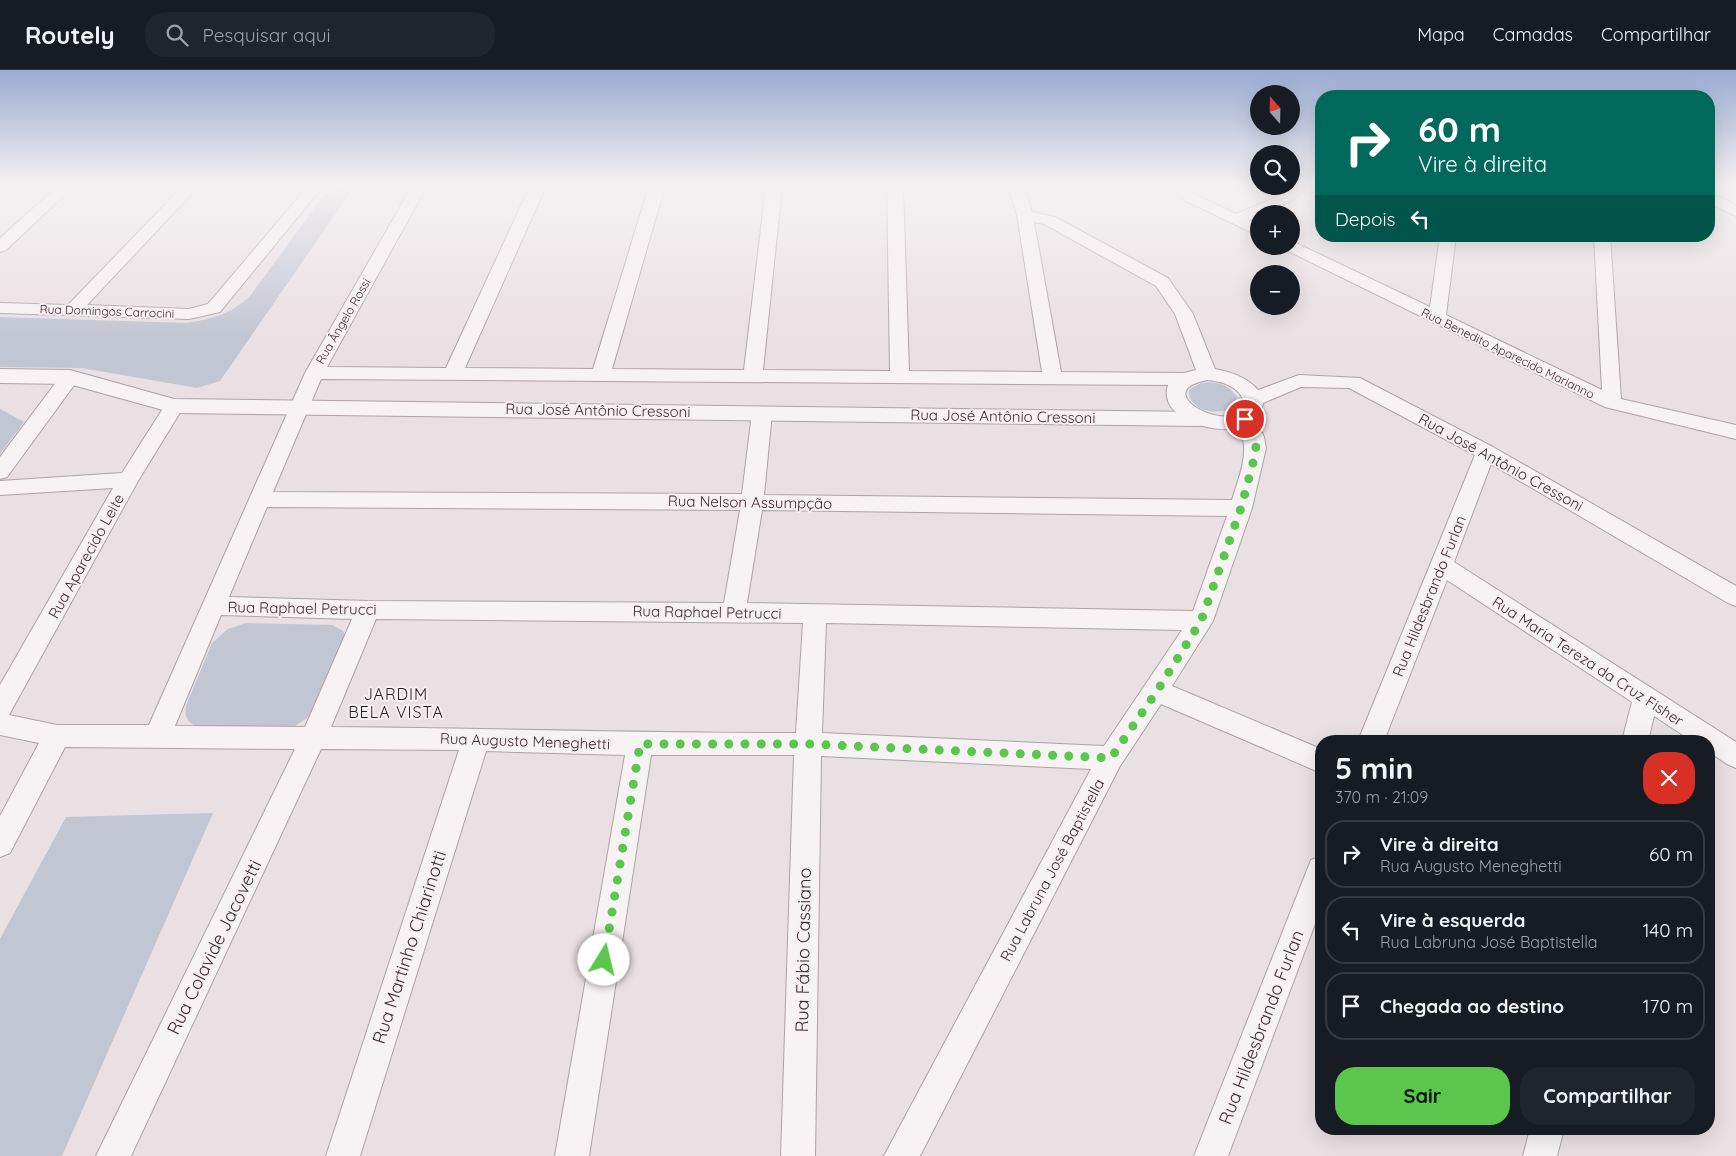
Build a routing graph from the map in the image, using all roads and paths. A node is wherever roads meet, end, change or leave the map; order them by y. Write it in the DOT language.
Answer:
graph roads {
  1 [pos="11,237"];
  2 [pos="143,237"];
  3 [pos="274,237"];
  4 [pos="391,237"];
  5 [pos="515,237"];
  6 [pos="642,237"];
  7 [pos="768,237"];
  8 [pos="896,237"];
  9 [pos="1029,237"];
  10 [pos="1079,237"];
  11 [pos="1447,242"];
  12 [pos="1602,242"];
  13 [pos="0,247"];
  14 [pos="1300,251"];
  15 [pos="0,308"];
  16 [pos="74,309"];
  17 [pos="1437,318"];
  18 [pos="314,373"];
  19 [pos="453,373"];
  20 [pos="601,374"];
  21 [pos="1207,374"];
  22 [pos="0,376"];
  23 [pos="70,377"];
  24 [pos="752,377"];
  25 [pos="900,377"];
  26 [pos="1052,378"];
  27 [pos="1184,379"];
  28 [pos="1612,403"];
  29 [pos="174,406"];
  30 [pos="299,406"];
  31 [pos="1249,409"];
  32 [pos="762,412"];
  33 [pos="1199,419"];
  34 [pos="1736,432"];
  35 [pos="1486,452"];
  36 [pos="0,472"];
  37 [pos="128,480"];
  38 [pos="0,488"];
  39 [pos="258,499"];
  40 [pos="752,502"];
  41 [pos="1241,508"];
  42 [pos="1441,565"];
  43 [pos="1736,597"];
  44 [pos="213,606"];
  45 [pos="368,610"];
  46 [pos="734,612"];
  47 [pos="816,614"];
  48 [pos="1201,621"];
  49 [pos="1157,691"];
  50 [pos="1645,699"];
  51 [pos="0,708"];
  52 [pos="0,724"];
  53 [pos="1373,735"];
  54 [pos="1636,735"];
  55 [pos="1702,735"];
  56 [pos="57,736"];
  57 [pos="157,736"];
  58 [pos="314,737"];
  59 [pos="476,738"];
  60 [pos="1715,743"];
  61 [pos="640,744"];
  62 [pos="808,744"];
  63 [pos="1736,756"];
  64 [pos="1111,758"];
  65 [pos="1315,758"];
  66 [pos="0,844"];
  67 [pos="1315,886"];
  68 [pos="1545,1135"];
  69 [pos="113,1156"];
  70 [pos="343,1156"];
  71 [pos="572,1156"];
  72 [pos="798,1156"];
  73 [pos="901,1156"];
  74 [pos="1212,1156"];
  75 [pos="1540,1156"];
  1 -- 13 [label="street"];
  2 -- 16 [label="street"];
  3 -- 16 [label="street, Rua Domingos Carrocini"];
  4 -- 18 [label="street, Rua Ângelo Rossi"];
  5 -- 19 [label="street"];
  6 -- 20 [label="street"];
  7 -- 24 [label="street"];
  8 -- 25 [label="street"];
  9 -- 26 [label="street"];
  10 -- 21 [label="street"];
  11 -- 17 [label="street"];
  12 -- 28 [label="street"];
  14 -- 17 [label="street, Rua Benedito Aparecido Marianno"];
  15 -- 16 [label="street, Rua Domingos Carrocini"];
  17 -- 28 [label="street, Rua Benedito Aparecido Marianno"];
  18 -- 19 [label="street"];
  18 -- 30 [label="street, Rua Ângelo Rossi"];
  19 -- 20 [label="street"];
  20 -- 24 [label="street"];
  21 -- 27 [label="street"];
  21 -- 31 [label="street"];
  22 -- 23 [label="street, Rua José Antônio Cressoni"];
  23 -- 29 [label="street, Rua José Antônio Cressoni"];
  23 -- 36 [label="street"];
  24 -- 25 [label="street"];
  25 -- 26 [label="street"];
  26 -- 27 [label="street"];
  27 -- 33 [label="street"];
  28 -- 34 [label="street, Rua Benedito Aparecido Marianno"];
  29 -- 30 [label="street, Rua José Antônio Cressoni"];
  29 -- 37 [label="street, Rua Aparecido Leite"];
  30 -- 32 [label="street, Rua José Antônio Cressoni"];
  30 -- 39 [label="street, Rua Ângelo Rossi"];
  31 -- 33 [label="street"];
  31 -- 35 [label="street, Rua José Antônio Cressoni"];
  31 -- 41 [label="street, Rua Labruna José Baptistella"];
  32 -- 33 [label="street, Rua José Antônio Cressoni"];
  32 -- 40 [label="street"];
  35 -- 42 [label="street, Rua Hildesbrando Furlan"];
  35 -- 43 [label="street, Rua José Antônio Cressoni"];
  37 -- 38 [label="street"];
  37 -- 51 [label="street, Rua Aparecido Leite"];
  39 -- 40 [label="street, Rua Nelson Assumpção"];
  39 -- 44 [label="street, Rua Ângelo Rossi"];
  40 -- 41 [label="street, Rua Nelson Assumpção"];
  40 -- 46 [label="street"];
  41 -- 48 [label="street, Rua Labruna José Baptistella"];
  42 -- 50 [label="street, Rua Maria Tereza da Cruz Fisher"];
  42 -- 53 [label="street, Rua Hildesbrando Furlan"];
  44 -- 45 [label="street, Rua Raphael Petrucci"];
  44 -- 57 [label="street, Rua Ângelo Rossi"];
  45 -- 46 [label="street, Rua Raphael Petrucci"];
  45 -- 58 [label="street, Rua Colavide Jacovetti"];
  46 -- 47 [label="street, Rua Raphael Petrucci"];
  47 -- 48 [label="street, Rua Raphael Petrucci"];
  47 -- 62 [label="street, Rua Fábio Cassiano"];
  48 -- 49 [label="street, Rua Labruna José Baptistella"];
  49 -- 64 [label="street, Rua Labruna José Baptistella"];
  49 -- 65 [label="street"];
  50 -- 54 [label="street"];
  50 -- 55 [label="street, Rua Maria Tereza da Cruz Fisher"];
  52 -- 56 [label="street, Rua Augusto Meneghetti"];
  56 -- 57 [label="street, Rua Augusto Meneghetti"];
  56 -- 66 [label="street"];
  57 -- 58 [label="street, Rua Augusto Meneghetti"];
  58 -- 59 [label="street, Rua Augusto Meneghetti"];
  58 -- 69 [label="street, Rua Colavide Jacovetti"];
  59 -- 61 [label="street, Rua Augusto Meneghetti"];
  59 -- 70 [label="street, Rua Martinho Chiarinotti"];
  60 -- 63 [label="street, Rua Maria Tereza da Cruz Fisher"];
  61 -- 62 [label="street, Rua Augusto Meneghetti"];
  61 -- 71 [label="street"];
  62 -- 64 [label="street, Rua Augusto Meneghetti"];
  62 -- 72 [label="street, Rua Fábio Cassiano"];
  64 -- 73 [label="street, Rua Labruna José Baptistella"];
  67 -- 74 [label="street, Rua Hildesbrando Furlan"];
  68 -- 75 [label="street"];
}
